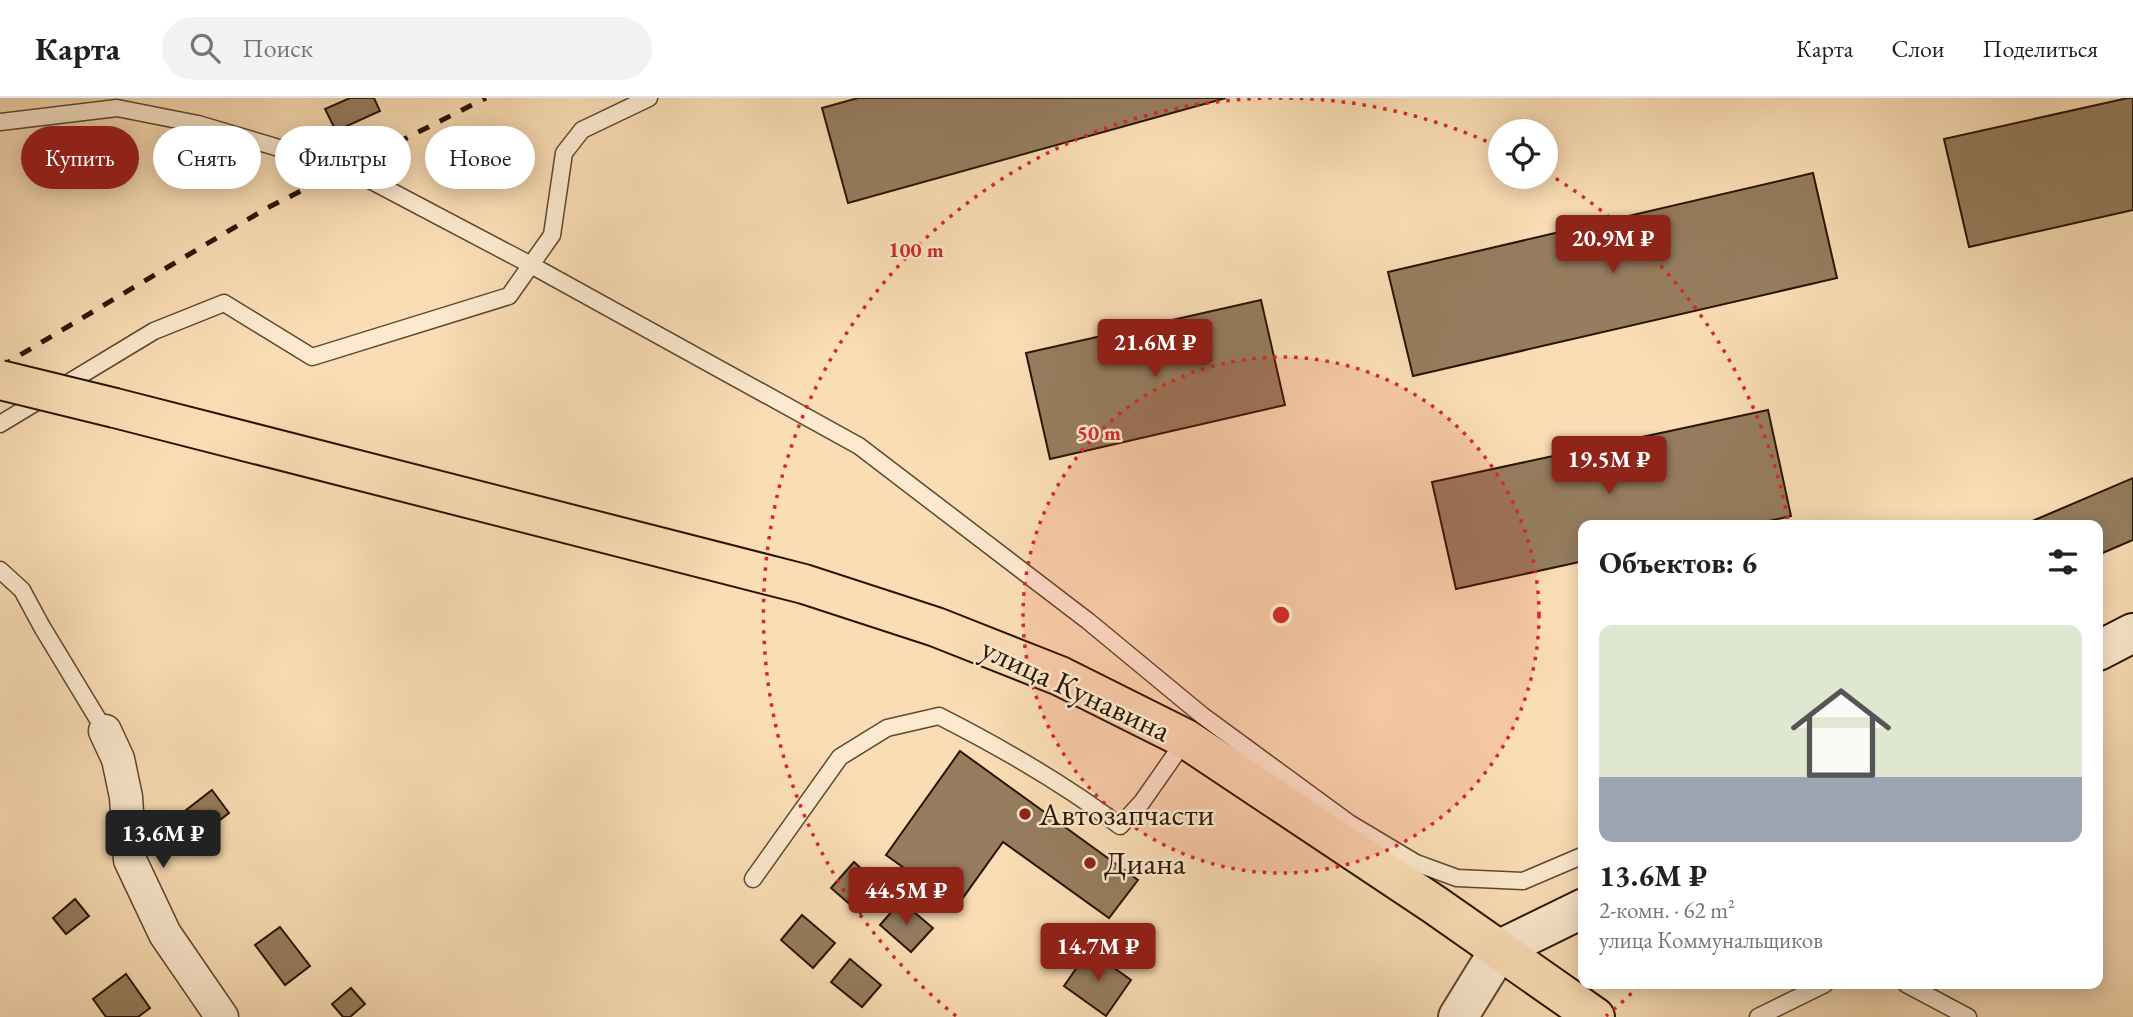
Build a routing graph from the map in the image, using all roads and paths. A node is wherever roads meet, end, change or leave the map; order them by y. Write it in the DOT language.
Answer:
graph roads {
  1 [pos="649,98"];
  2 [pos="0,122"];
  3 [pos="531,265"];
  4 [pos="0,380"];
  5 [pos="0,424"];
  6 [pos="0,570"];
  7 [pos="2133,633"];
  8 [pos="2103,648"];
  9 [pos="105,731"];
  10 [pos="1186,739"];
  11 [pos="1578,858"];
  12 [pos="753,879"];
  13 [pos="1578,911"];
  14 [pos="1500,950"];
  15 [pos="1815,989"];
  16 [pos="1915,989"];
  17 [pos="222,1017"];
  18 [pos="1458,1017"];
  19 [pos="1595,1017"];
  20 [pos="1758,1017"];
  21 [pos="1968,1017"];
  1 -- 3 [label="lane"];
  2 -- 3 [label="lane"];
  3 -- 5 [label="lane"];
  3 -- 11 [label="lane"];
  4 -- 10 [label="main road, улица Кунавина, bridge"];
  6 -- 9 [label="lane"];
  7 -- 8 [label="main road"];
  9 -- 17 [label="street"];
  10 -- 12 [label="lane"];
  10 -- 14 [label="main road, улица Кунавина"];
  13 -- 14 [label="main road"];
  14 -- 18 [label="main road"];
  14 -- 19 [label="main road, улица Кунавина"];
  15 -- 20 [label="lane"];
  16 -- 21 [label="lane"];
}
